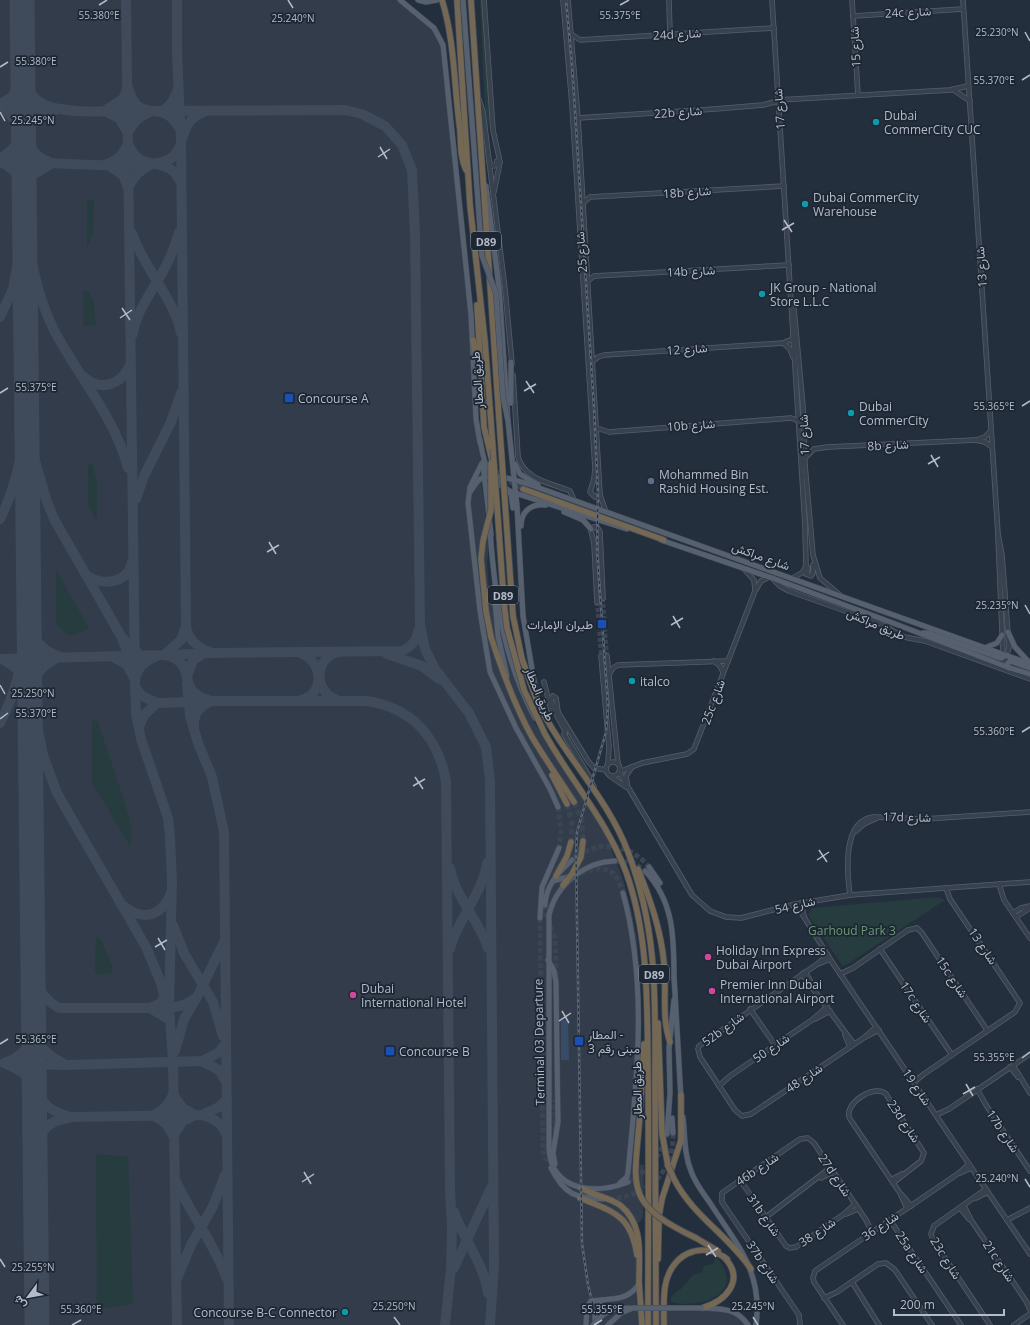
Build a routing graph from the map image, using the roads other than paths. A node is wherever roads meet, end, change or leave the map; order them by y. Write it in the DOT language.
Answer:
graph roads {
  1 [pos="400,0"];
  2 [pos="418,0"];
  3 [pos="437,0"];
  4 [pos="442,0"];
  5 [pos="457,0"];
  6 [pos="463,0"];
  7 [pos="472,0"];
  8 [pos="484,0"];
  9 [pos="563,0"];
  10 [pos="568,0"];
  11 [pos="669,0"];
  12 [pos="772,0"];
  13 [pos="852,0"];
  14 [pos="963,0"];
  15 [pos="963,9"];
  16 [pos="853,16"];
  17 [pos="774,28"];
  18 [pos="571,34"];
  19 [pos="670,35"];
  20 [pos="580,40"];
  21 [pos="572,46"];
  22 [pos="969,88"];
  23 [pos="952,90"];
  24 [pos="858,95"];
  25 [pos="477,96"];
  26 [pos="778,101"];
  27 [pos="970,101"];
  28 [pos="578,118"];
  29 [pos="497,148"];
  30 [pos="488,158"];
  31 [pos="481,171"];
  32 [pos="468,173"];
  33 [pos="784,186"];
  34 [pos="582,189"];
  35 [pos="590,197"];
  36 [pos="493,200"];
  37 [pos="583,203"];
  38 [pos="789,265"];
  39 [pos="587,271"];
  40 [pos="594,276"];
  41 [pos="477,277"];
  42 [pos="588,281"];
  43 [pos="797,335"];
  44 [pos="793,339"];
  45 [pos="473,340"];
  46 [pos="783,343"];
  47 [pos="794,360"];
  48 [pos="593,361"];
  49 [pos="512,362"];
  50 [pos="508,411"];
  51 [pos="484,412"];
  52 [pos="797,412"];
  53 [pos="786,419"];
  54 [pos="798,420"];
  55 [pos="508,421"];
  56 [pos="597,428"];
  57 [pos="804,431"];
  58 [pos="991,431"];
  59 [pos="480,440"];
  60 [pos="976,440"];
  61 [pos="992,447"];
  62 [pos="493,449"];
  63 [pos="512,458"];
  64 [pos="805,459"];
  65 [pos="492,460"];
  66 [pos="483,462"];
  67 [pos="597,467"];
  68 [pos="493,477"];
  69 [pos="484,478"];
  70 [pos="511,480"];
  71 [pos="499,483"];
  72 [pos="542,488"];
  73 [pos="523,489"];
  74 [pos="508,490"];
  75 [pos="470,492"];
  76 [pos="515,493"];
  77 [pos="600,495"];
  78 [pos="574,500"];
  79 [pos="560,510"];
  80 [pos="606,512"];
  81 [pos="596,519"];
  82 [pos="591,529"];
  83 [pos="998,534"];
  84 [pos="490,535"];
  85 [pos="664,540"];
  86 [pos="519,542"];
  87 [pos="806,555"];
  88 [pos="813,555"];
  89 [pos="744,568"];
  90 [pos="770,578"];
  91 [pos="793,578"];
  92 [pos="521,581"];
  93 [pos="754,591"];
  94 [pos="840,595"];
  95 [pos="497,598"];
  96 [pos="603,598"];
  97 [pos="598,602"];
  98 [pos="1008,632"];
  99 [pos="920,633"];
  100 [pos="1002,635"];
  101 [pos="985,647"];
  102 [pos="1004,655"];
  103 [pos="601,656"];
  104 [pos="607,656"];
  105 [pos="714,660"];
  106 [pos="728,661"];
  107 [pos="1030,663"];
  108 [pos="1008,668"];
  109 [pos="1030,668"];
  110 [pos="723,673"];
  111 [pos="1030,674"];
  112 [pos="609,675"];
  113 [pos="1030,679"];
  114 [pos="544,682"];
  115 [pos="512,692"];
  116 [pos="537,700"];
  117 [pos="545,734"];
  118 [pos="565,735"];
  119 [pos="532,736"];
  120 [pos="608,764"];
  121 [pos="618,765"];
  122 [pos="631,766"];
  123 [pos="606,770"];
  124 [pos="619,772"];
  125 [pos="610,776"];
  126 [pos="628,788"];
  127 [pos="595,789"];
  128 [pos="574,802"];
  129 [pos="567,804"];
  130 [pos="558,807"];
  131 [pos="1030,812"];
  132 [pos="583,841"];
  133 [pos="571,842"];
  134 [pos="559,848"];
  135 [pos="627,850"];
  136 [pos="572,860"];
  137 [pos="615,861"];
  138 [pos="647,869"];
  139 [pos="574,874"];
  140 [pos="554,879"];
  141 [pos="1030,882"];
  142 [pos="997,884"];
  143 [pos="563,885"];
  144 [pos="948,888"];
  145 [pos="623,893"];
  146 [pos="850,895"];
  147 [pos="546,896"];
  148 [pos="540,900"];
  149 [pos="801,903"];
  150 [pos="796,904"];
  151 [pos="545,905"];
  152 [pos="1030,907"];
  153 [pos="1015,915"];
  154 [pos="540,918"];
  155 [pos="805,920"];
  156 [pos="1030,938"];
  157 [pos="880,949"];
  158 [pos="829,957"];
  159 [pos="548,960"];
  160 [pos="804,973"];
  161 [pos="841,975"];
  162 [pos="674,976"];
  163 [pos="656,1006"];
  164 [pos="750,1009"];
  165 [pos="828,1009"];
  166 [pos="647,1024"];
  167 [pos="877,1028"];
  168 [pos="987,1030"];
  169 [pos="670,1042"];
  170 [pos="775,1045"];
  171 [pos="852,1046"];
  172 [pos="1030,1054"];
  173 [pos="952,1055"];
  174 [pos="1012,1066"];
  175 [pos="913,1081"];
  176 [pos="718,1084"];
  177 [pos="976,1090"];
  178 [pos="1030,1093"];
  179 [pos="681,1095"];
  180 [pos="742,1116"];
  181 [pos="937,1117"];
  182 [pos="670,1133"];
  183 [pos="800,1139"];
  184 [pos="970,1166"];
  185 [pos="553,1168"];
  186 [pos="832,1170"];
  187 [pos="1030,1171"];
  188 [pos="740,1180"];
  189 [pos="628,1182"];
  190 [pos="892,1182"];
  191 [pos="572,1185"];
  192 [pos="614,1186"];
  193 [pos="581,1188"];
  194 [pos="987,1190"];
  195 [pos="580,1198"];
  196 [pos="604,1199"];
  197 [pos="722,1202"];
  198 [pos="855,1204"];
  199 [pos="909,1207"];
  200 [pos="962,1207"];
  201 [pos="858,1208"];
  202 [pos="1030,1208"];
  203 [pos="844,1214"];
  204 [pos="765,1215"];
  205 [pos="890,1220"];
  206 [pos="1009,1222"];
  207 [pos="873,1231"];
  208 [pos="790,1248"];
  209 [pos="1030,1254"];
  210 [pos="727,1259"];
  211 [pos="639,1269"];
  212 [pos="751,1269"];
  213 [pos="655,1277"];
  214 [pos="851,1282"];
  215 [pos="639,1284"];
  216 [pos="602,1300"];
  217 [pos="826,1300"];
  218 [pos="1026,1301"];
  219 [pos="1030,1305"];
  220 [pos="632,1308"];
  221 [pos="640,1308"];
  222 [pos="702,1308"];
  223 [pos="1030,1310"];
  224 [pos="1030,1314"];
  225 [pos="800,1324"];
  226 [pos="586,1325"];
  227 [pos="594,1325"];
  228 [pos="608,1325"];
  229 [pos="642,1325"];
  230 [pos="648,1325"];
  231 [pos="656,1325"];
  232 [pos="664,1325"];
  233 [pos="748,1325"];
  234 [pos="756,1325"];
  235 [pos="844,1325"];
  236 [pos="880,1325"];
  237 [pos="932,1325"];
  238 [pos="961,1325"];
  239 [pos="990,1325"];
  240 [pos="1014,1325"];
  1 -- 45 [label="main road"];
  2 -- 3 [label="main road"];
  4 -- 32 [label="highway"];
  5 -- 32 [label="highway, طريق المطار / D89"];
  6 -- 55 [label="main road, bridge"];
  7 -- 25 [label="highway, طريق المطار / D89"];
  8 -- 29 [label="street"];
  9 -- 67 [label="street, شارع 25"];
  10 -- 18 [label="street, شارع 25"];
  11 -- 19 [label="street"];
  12 -- 17 [label="street, شارع 17"];
  13 -- 16 [label="street, شارع 15"];
  14 -- 15 [label="street, شارع 13"];
  15 -- 16 [label="street, 24c شارع"];
  15 -- 22 [label="street, شارع 13"];
  16 -- 24 [label="street, شارع 15"];
  17 -- 19 [label="street, 24d شارع"];
  17 -- 26 [label="street, شارع 17"];
  18 -- 20 [label="street"];
  18 -- 21 [label="street, شارع 25"];
  19 -- 20 [label="street, 24d شارع"];
  20 -- 21 [label="street"];
  21 -- 28 [label="street, شارع 25"];
  22 -- 23 [label="street, 22b شارع"];
  22 -- 27 [label="street, شارع 13"];
  23 -- 24 [label="street, 22b شارع"];
  23 -- 27 [label="street"];
  24 -- 26 [label="street, 22b شارع"];
  25 -- 30 [label="street"];
  25 -- 31 [label="highway, طريق المطار / D89"];
  26 -- 28 [label="street, 22b شارع"];
  26 -- 33 [label="street, شارع 17"];
  27 -- 58 [label="street, شارع 13"];
  28 -- 34 [label="street, شارع 25"];
  29 -- 30 [label="street"];
  29 -- 36 [label="street"];
  30 -- 36 [label="street"];
  31 -- 50 [label="main road"];
  31 -- 116 [label="highway, طريق المطار / D89, bridge"];
  32 -- 41 [label="highway, طريق المطار / D89"];
  33 -- 35 [label="street, 18b شارع"];
  33 -- 38 [label="street, شارع 17"];
  34 -- 35 [label="street"];
  34 -- 37 [label="street, شارع 25"];
  35 -- 37 [label="street"];
  36 -- 49 [label="street"];
  37 -- 39 [label="street, شارع 25"];
  38 -- 40 [label="street, 14b شارع"];
  38 -- 43 [label="street, شارع 17"];
  38 -- 44 [label="street, شارع 17"];
  39 -- 40 [label="street"];
  39 -- 42 [label="street, شارع 25"];
  40 -- 42 [label="street"];
  41 -- 51 [label="highway"];
  41 -- 62 [label="highway, طريق المطار / D89"];
  42 -- 48 [label="street, شارع 25"];
  43 -- 44 [label="street, شارع 12"];
  43 -- 57 [label="street, شارع 17"];
  44 -- 46 [label="street, شارع 12"];
  44 -- 47 [label="street, شارع 17"];
  45 -- 51 [label="highway"];
  45 -- 59 [label="main road"];
  46 -- 47 [label="street"];
  46 -- 48 [label="street, شارع 12"];
  47 -- 52 [label="street, شارع 17"];
  48 -- 56 [label="street, شارع 25"];
  49 -- 50 [label="main road"];
  49 -- 78 [label="street"];
  50 -- 55 [label="main road"];
  51 -- 65 [label="highway"];
  52 -- 53 [label="street, 10b شارع"];
  52 -- 54 [label="street, شارع 17"];
  53 -- 54 [label="street, 10b شارع"];
  53 -- 56 [label="street, 10b شارع"];
  54 -- 57 [label="street"];
  54 -- 87 [label="street, شارع 17"];
  55 -- 63 [label="main road"];
  56 -- 67 [label="street, شارع 25"];
  57 -- 64 [label="street, شارع 17"];
  58 -- 60 [label="street, 8b شارع"];
  58 -- 61 [label="street, شارع 13"];
  59 -- 66 [label="main road"];
  59 -- 68 [label="main road"];
  60 -- 61 [label="street, 8b شارع"];
  60 -- 64 [label="street, 8b شارع"];
  61 -- 83 [label="street, شارع 13"];
  62 -- 115 [label="highway, bridge"];
  62 -- 117 [label="highway, طريق المطار / D89, bridge"];
  63 -- 70 [label="main road"];
  63 -- 72 [label="main road"];
  64 -- 88 [label="street, شارع 17"];
  66 -- 69 [label="main road"];
  66 -- 75 [label="main road"];
  67 -- 77 [label="street, شارع 25"];
  67 -- 77 [label="street, شارع 25"];
  68 -- 69 [label="main road, شارع مراكش"];
  68 -- 70 [label="main road, شارع مراكش"];
  68 -- 71 [label="main road"];
  69 -- 75 [label="main road"];
  69 -- 84 [label="main road"];
  70 -- 71 [label="main road"];
  70 -- 72 [label="main road, شارع مراكش"];
  70 -- 76 [label="main road"];
  71 -- 74 [label="main road"];
  71 -- 84 [label="main road"];
  72 -- 78 [label="main road, شارع مراكش"];
  73 -- 85 [label="highway"];
  74 -- 76 [label="main road"];
  74 -- 92 [label="main road"];
  75 -- 130 [label="main road"];
  76 -- 81 [label="main road"];
  76 -- 86 [label="main road"];
  77 -- 80 [label="street, شارع 25"];
  78 -- 80 [label="main road, شارع مراكش"];
  79 -- 81 [label="main road"];
  79 -- 82 [label="main road"];
  79 -- 86 [label="main road"];
  80 -- 91 [label="main road, شارع مراكش"];
  81 -- 85 [label="main road, شارع مراكش"];
  82 -- 96 [label="street"];
  82 -- 97 [label="street"];
  83 -- 98 [label="street, شارع 13"];
  83 -- 100 [label="street, شارع 13"];
  84 -- 95 [label="main road"];
  85 -- 89 [label="main road, شارع مراكش"];
  86 -- 92 [label="main road"];
  87 -- 88 [label="street"];
  87 -- 91 [label="street, شارع 17"];
  88 -- 94 [label="street, شارع 17"];
  89 -- 90 [label="main road, شارع مراكش"];
  89 -- 93 [label="street"];
  90 -- 93 [label="street, 25c شارع"];
  90 -- 99 [label="main road, شارع مراكش"];
  90 -- 113 [label="street, طريق مراكش"];
  91 -- 94 [label="main road, شارع مراكش"];
  92 -- 116 [label="main road"];
  93 -- 106 [label="street, 25c شارع"];
  94 -- 101 [label="main road, شارع مراكش"];
  95 -- 115 [label="main road"];
  95 -- 117 [label="main road"];
  98 -- 102 [label="street, شارع 13"];
  98 -- 107 [label="main road"];
  99 -- 102 [label="main road"];
  99 -- 108 [label="main road, شارع مراكش"];
  100 -- 101 [label="main road"];
  100 -- 102 [label="street, شارع 13"];
  101 -- 102 [label="main road, شارع مراكش"];
  102 -- 107 [label="main road, شارع مراكش"];
  102 -- 108 [label="street, شارع 13"];
  103 -- 120 [label="street"];
  104 -- 112 [label="street"];
  105 -- 106 [label="street"];
  105 -- 110 [label="street"];
  105 -- 112 [label="street"];
  106 -- 110 [label="street, 25c شارع"];
  108 -- 109 [label="main road"];
  108 -- 111 [label="main road, شارع مراكش"];
  110 -- 122 [label="street, 25c شارع"];
  112 -- 121 [label="street"];
  114 -- 118 [label="street"];
  115 -- 119 [label="highway"];
  116 -- 127 [label="highway, طريق المطار / D89"];
  117 -- 166 [label="highway, طريق المطار / D89"];
  118 -- 123 [label="street"];
  118 -- 127 [label="street"];
  119 -- 128 [label="highway"];
  119 -- 129 [label="highway"];
  120 -- 121 [label="street"];
  120 -- 123 [label="street"];
  121 -- 122 [label="street, 25c شارع"];
  121 -- 124 [label="street"];
  122 -- 124 [label="street, 25c شارع"];
  122 -- 126 [label="street"];
  123 -- 125 [label="street"];
  124 -- 125 [label="street"];
  124 -- 126 [label="street, شارع 54"];
  125 -- 126 [label="street, شارع 54"];
  126 -- 150 [label="street, شارع 54"];
  127 -- 135 [label="highway, طريق المطار / D89"];
  131 -- 146 [label="street, 17d شارع"];
  132 -- 139 [label="highway"];
  133 -- 140 [label="highway"];
  134 -- 148 [label="main road"];
  135 -- 163 [label="highway, طريق المطار / D89"];
  135 -- 169 [label="highway"];
  136 -- 140 [label="main road"];
  137 -- 143 [label="main road"];
  138 -- 162 [label="main road"];
  139 -- 140 [label="main road"];
  139 -- 143 [label="highway, bridge"];
  140 -- 147 [label="main road"];
  141 -- 142 [label="street, شارع 54"];
  142 -- 144 [label="street, شارع 54"];
  142 -- 153 [label="street"];
  143 -- 159 [label="main road, Terminal 03 Departure"];
  144 -- 146 [label="street, شارع 54"];
  144 -- 168 [label="street, شارع 13"];
  145 -- 192 [label="main road"];
  146 -- 149 [label="street, شارع 54"];
  147 -- 148 [label="main road"];
  147 -- 151 [label="main road"];
  148 -- 154 [label="main road"];
  149 -- 150 [label="street, شارع 54"];
  149 -- 155 [label="street, شارع 19"];
  150 -- 155 [label="street, شارع 19"];
  152 -- 153 [label="street"];
  153 -- 156 [label="street"];
  155 -- 158 [label="street, شارع 19"];
  157 -- 161 [label="street"];
  157 -- 168 [label="street, 15c شارع"];
  157 -- 173 [label="street, 17c شارع"];
  158 -- 160 [label="street, 52b شارع"];
  158 -- 161 [label="street, شارع 19"];
  159 -- 191 [label="main road"];
  159 -- 191 [label="main road, Terminal 03 Departure"];
  160 -- 164 [label="street, 52b شارع"];
  160 -- 165 [label="street"];
  161 -- 167 [label="street, شارع 19"];
  162 -- 169 [label="main road"];
  162 -- 179 [label="main road"];
  163 -- 212 [label="highway, bridge"];
  163 -- 213 [label="highway, طريق المطار / D89"];
  164 -- 170 [label="street"];
  164 -- 176 [label="street, 52b شارع"];
  165 -- 170 [label="street, شارع 50"];
  165 -- 171 [label="street"];
  166 -- 210 [label="highway, bridge"];
  166 -- 230 [label="highway, طريق المطار / D89"];
  167 -- 171 [label="street, شارع 48"];
  167 -- 175 [label="street, شارع 19"];
  168 -- 173 [label="street"];
  169 -- 182 [label="main road"];
  170 -- 176 [label="street, شارع 50"];
  171 -- 180 [label="street, شارع 48"];
  172 -- 174 [label="street"];
  173 -- 175 [label="street"];
  174 -- 177 [label="street"];
  174 -- 178 [label="street"];
  175 -- 181 [label="street, شارع 19"];
  176 -- 180 [label="street, 52b شارع"];
  177 -- 181 [label="street"];
  177 -- 187 [label="street, 17b شارع"];
  179 -- 212 [label="main road"];
  179 -- 213 [label="highway"];
  181 -- 184 [label="street, شارع 19"];
  183 -- 186 [label="street, 27d شارع"];
  183 -- 188 [label="street, 46b شارع"];
  184 -- 194 [label="street, شارع 19"];
  184 -- 199 [label="street, شارع 36"];
  185 -- 195 [label="main road"];
  186 -- 198 [label="street, 27d شارع"];
  186 -- 204 [label="street"];
  188 -- 197 [label="street, 46b شارع"];
  188 -- 204 [label="street, 31b شارع"];
  189 -- 192 [label="main road, Terminal 03 Departure"];
  190 -- 190 [label="street, 23d شارع"];
  190 -- 199 [label="street, 23d شارع"];
  191 -- 193 [label="main road, Terminal 03 Departure"];
  192 -- 193 [label="main road, Terminal 03 Departure"];
  193 -- 211 [label="highway"];
  194 -- 200 [label="street"];
  194 -- 206 [label="street, شارع 19"];
  195 -- 196 [label="main road"];
  195 -- 211 [label="highway"];
  197 -- 225 [label="street, 37b شارع"];
  198 -- 201 [label="street, 27d شارع"];
  198 -- 203 [label="street, شارع 38"];
  199 -- 205 [label="street, شارع 36"];
  200 -- 218 [label="street, 21c شارع"];
  200 -- 239 [label="street, 23c شارع"];
  201 -- 203 [label="street, شارع 38"];
  201 -- 207 [label="street, 27d شارع"];
  202 -- 206 [label="street"];
  203 -- 208 [label="street, شارع 38"];
  204 -- 208 [label="street, 31b شارع"];
  205 -- 207 [label="street, شارع 36"];
  205 -- 238 [label="street, 25a شارع"];
  206 -- 209 [label="street, شارع 19"];
  207 -- 217 [label="street, شارع 36"];
  210 -- 222 [label="highway"];
  210 -- 232 [label="highway"];
  211 -- 215 [label="highway"];
  212 -- 234 [label="main road"];
  213 -- 231 [label="highway, طريق المطار / D89"];
  214 -- 217 [label="street"];
  214 -- 236 [label="street"];
  214 -- 237 [label="street"];
  215 -- 216 [label="main road"];
  215 -- 221 [label="highway"];
  216 -- 226 [label="main road"];
  216 -- 227 [label="main road"];
  217 -- 235 [label="street"];
  218 -- 219 [label="street, 21c شارع"];
  218 -- 223 [label="street, 21c شارع"];
  220 -- 221 [label="main road, bridge"];
  220 -- 227 [label="main road, bridge"];
  220 -- 228 [label="main road"];
  221 -- 222 [label="main road, bridge"];
  221 -- 229 [label="highway"];
  222 -- 233 [label="main road"];
  224 -- 240 [label="street"];
}
